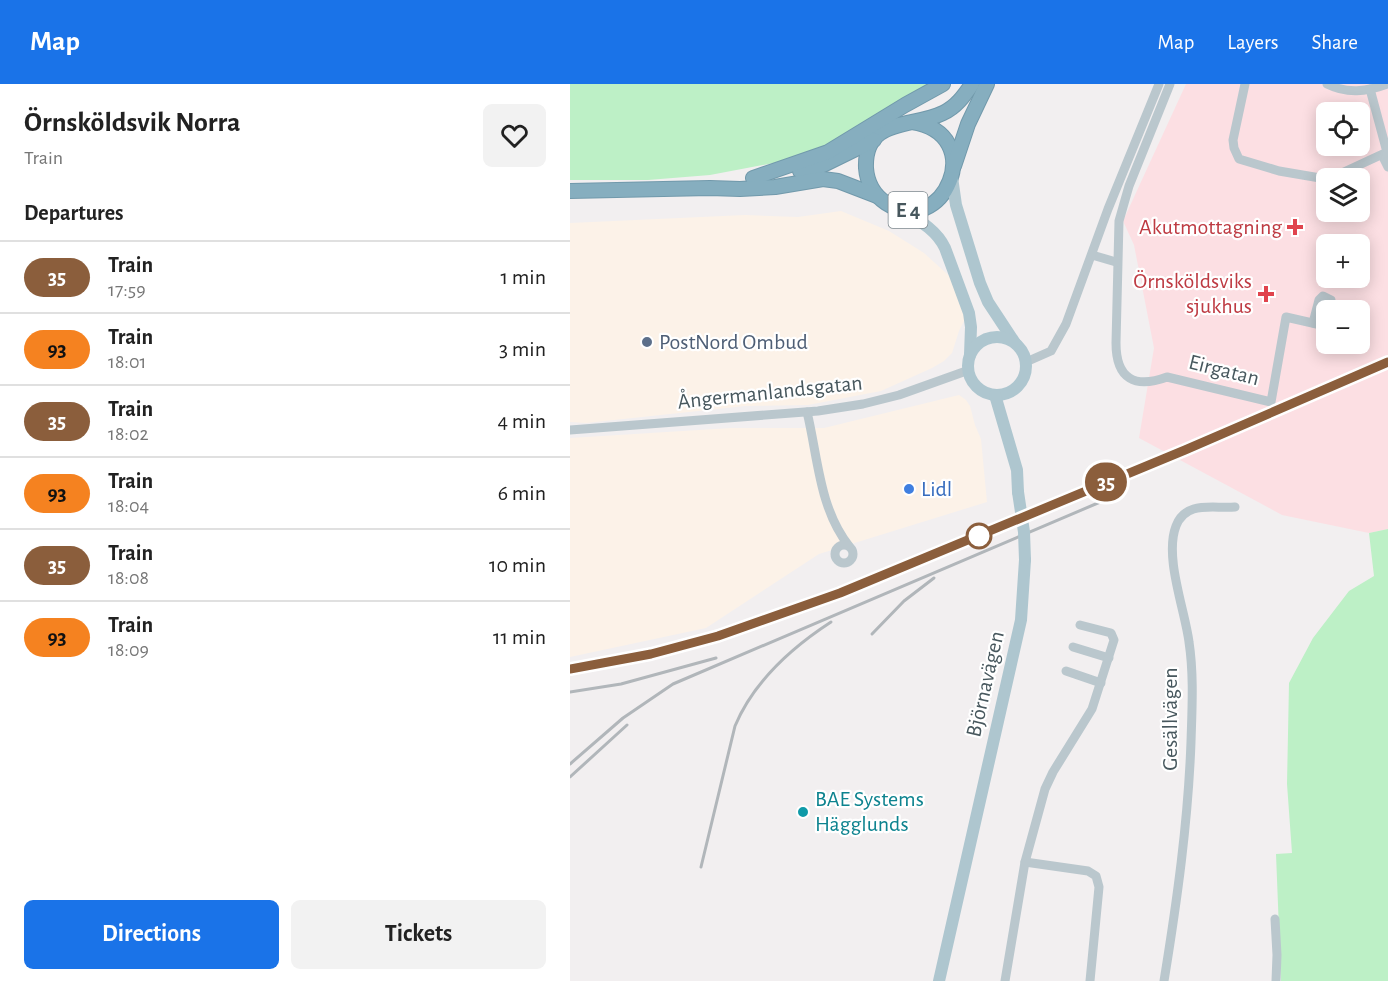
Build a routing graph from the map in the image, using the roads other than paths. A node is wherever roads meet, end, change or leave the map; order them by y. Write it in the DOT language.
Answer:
graph roads {
  1 [pos="943,84"];
  2 [pos="972,84"];
  3 [pos="987,84"];
  4 [pos="1159,84"];
  5 [pos="1170,84"];
  6 [pos="1245,84"];
  7 [pos="1327,84"];
  8 [pos="1387,84"];
  9 [pos="1373,87"];
  10 [pos="912,122"];
  11 [pos="874,140"];
  12 [pos="1387,152"];
  13 [pos="1388,167"];
  14 [pos="1353,168"];
  15 [pos="953,173"];
  16 [pos="1316,177"];
  17 [pos="753,178"];
  18 [pos="710,188"];
  19 [pos="570,192"];
  20 [pos="877,196"];
  21 [pos="899,209"];
  22 [pos="1092,255"];
  23 [pos="1116,262"];
  24 [pos="1316,312"];
  25 [pos="1313,323"];
  26 [pos="1316,324"];
  27 [pos="1016,344"];
  28 [pos="1026,362"];
  29 [pos="969,364"];
  30 [pos="994,395"];
  31 [pos="807,412"];
  32 [pos="570,430"];
  33 [pos="1235,507"];
  34 [pos="844,544"];
  35 [pos="1080,625"];
  36 [pos="1073,647"];
  37 [pos="1109,658"];
  38 [pos="1066,671"];
  39 [pos="1101,683"];
  40 [pos="1025,862"];
  41 [pos="1275,919"];
  42 [pos="939,981"];
  43 [pos="1005,981"];
  44 [pos="1090,981"];
  45 [pos="1164,981"];
  46 [pos="1276,981"];
  1 -- 17 [label="highway"];
  2 -- 10 [label="highway, E 4"];
  3 -- 15 [label="highway, E 4"];
  4 -- 22 [label="street"];
  5 -- 23 [label="street"];
  6 -- 16 [label="street"];
  7 -- 9 [label="street"];
  8 -- 9 [label="street"];
  9 -- 12 [label="street"];
  10 -- 11 [label="highway, E 4"];
  10 -- 15 [label="highway"];
  11 -- 17 [label="highway, E 4"];
  11 -- 20 [label="highway, E 4"];
  12 -- 13 [label="street"];
  12 -- 14 [label="street"];
  15 -- 21 [label="highway, E 4"];
  15 -- 27 [label="main road"];
  17 -- 18 [label="highway, E 4"];
  18 -- 19 [label="highway, E 4"];
  18 -- 20 [label="highway, E 4"];
  20 -- 21 [label="highway, E 4"];
  21 -- 29 [label="main road"];
  22 -- 23 [label="street"];
  22 -- 28 [label="street"];
  23 -- 25 [label="street, Eirgatan"];
  24 -- 25 [label="street"];
  25 -- 26 [label="street, Eirgatan"];
  27 -- 28 [label="main road"];
  27 -- 29 [label="main road"];
  28 -- 30 [label="main road"];
  29 -- 30 [label="main road"];
  29 -- 31 [label="street, Ångermanlandsgatan"];
  30 -- 42 [label="main road, Björnavägen, bridge"];
  31 -- 32 [label="street, Ångermanlandsgatan"];
  31 -- 34 [label="street"];
  33 -- 45 [label="street, Gesällvägen"];
  35 -- 37 [label="street"];
  36 -- 37 [label="street"];
  37 -- 39 [label="street"];
  38 -- 39 [label="street"];
  39 -- 40 [label="street"];
  40 -- 43 [label="street"];
  40 -- 44 [label="street"];
  41 -- 46 [label="street"];
}
